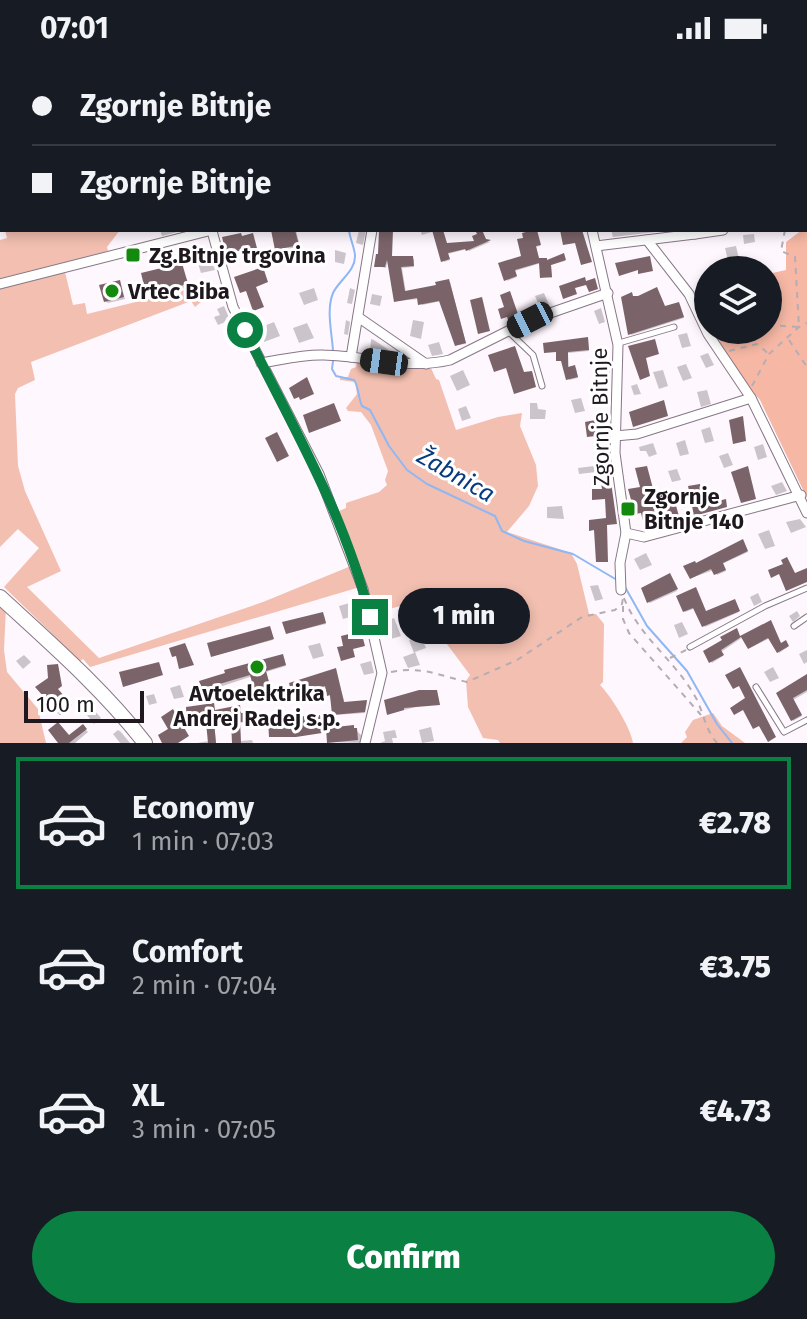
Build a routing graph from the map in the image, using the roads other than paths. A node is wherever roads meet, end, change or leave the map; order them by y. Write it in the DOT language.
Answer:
graph roads {
  1 [pos="204,232"];
  2 [pos="213,232"];
  3 [pos="372,232"];
  4 [pos="592,232"];
  5 [pos="695,232"];
  6 [pos="647,240"];
  7 [pos="596,246"];
  8 [pos="0,284"];
  9 [pos="608,293"];
  10 [pos="358,317"];
  11 [pos="674,327"];
  12 [pos="508,331"];
  13 [pos="618,343"];
  14 [pos="351,357"];
  15 [pos="261,363"];
  16 [pos="426,364"];
  17 [pos="542,386"];
  18 [pos="750,396"];
  19 [pos="615,436"];
  20 [pos="801,495"];
  21 [pos="807,513"];
  22 [pos="626,533"];
  23 [pos="807,588"];
  24 [pos="622,593"];
  25 [pos="0,597"];
  26 [pos="807,617"];
  27 [pos="794,626"];
  28 [pos="690,647"];
  29 [pos="756,687"];
  30 [pos="807,720"];
  31 [pos="145,743"];
  32 [pos="365,743"];
  1 -- 8 [label="street"];
  2 -- 15 [label="street"];
  3 -- 10 [label="street"];
  4 -- 7 [label="street, Zgornje Bitnje"];
  5 -- 6 [label="street"];
  6 -- 7 [label="street"];
  6 -- 18 [label="street"];
  7 -- 9 [label="street, Zgornje Bitnje"];
  9 -- 12 [label="street"];
  9 -- 13 [label="street, Zgornje Bitnje"];
  10 -- 14 [label="street"];
  10 -- 16 [label="street"];
  11 -- 13 [label="lane"];
  12 -- 16 [label="street"];
  12 -- 17 [label="lane"];
  13 -- 19 [label="street, Zgornje Bitnje"];
  14 -- 15 [label="street"];
  14 -- 16 [label="street"];
  15 -- 32 [label="street"];
  18 -- 19 [label="street"];
  18 -- 20 [label="street"];
  19 -- 22 [label="street, Zgornje Bitnje"];
  20 -- 21 [label="street"];
  20 -- 22 [label="street"];
  22 -- 24 [label="street, Zgornje Bitnje"];
  23 -- 28 [label="lane"];
  25 -- 31 [label="street"];
  26 -- 27 [label="lane"];
  29 -- 30 [label="lane"];
}
